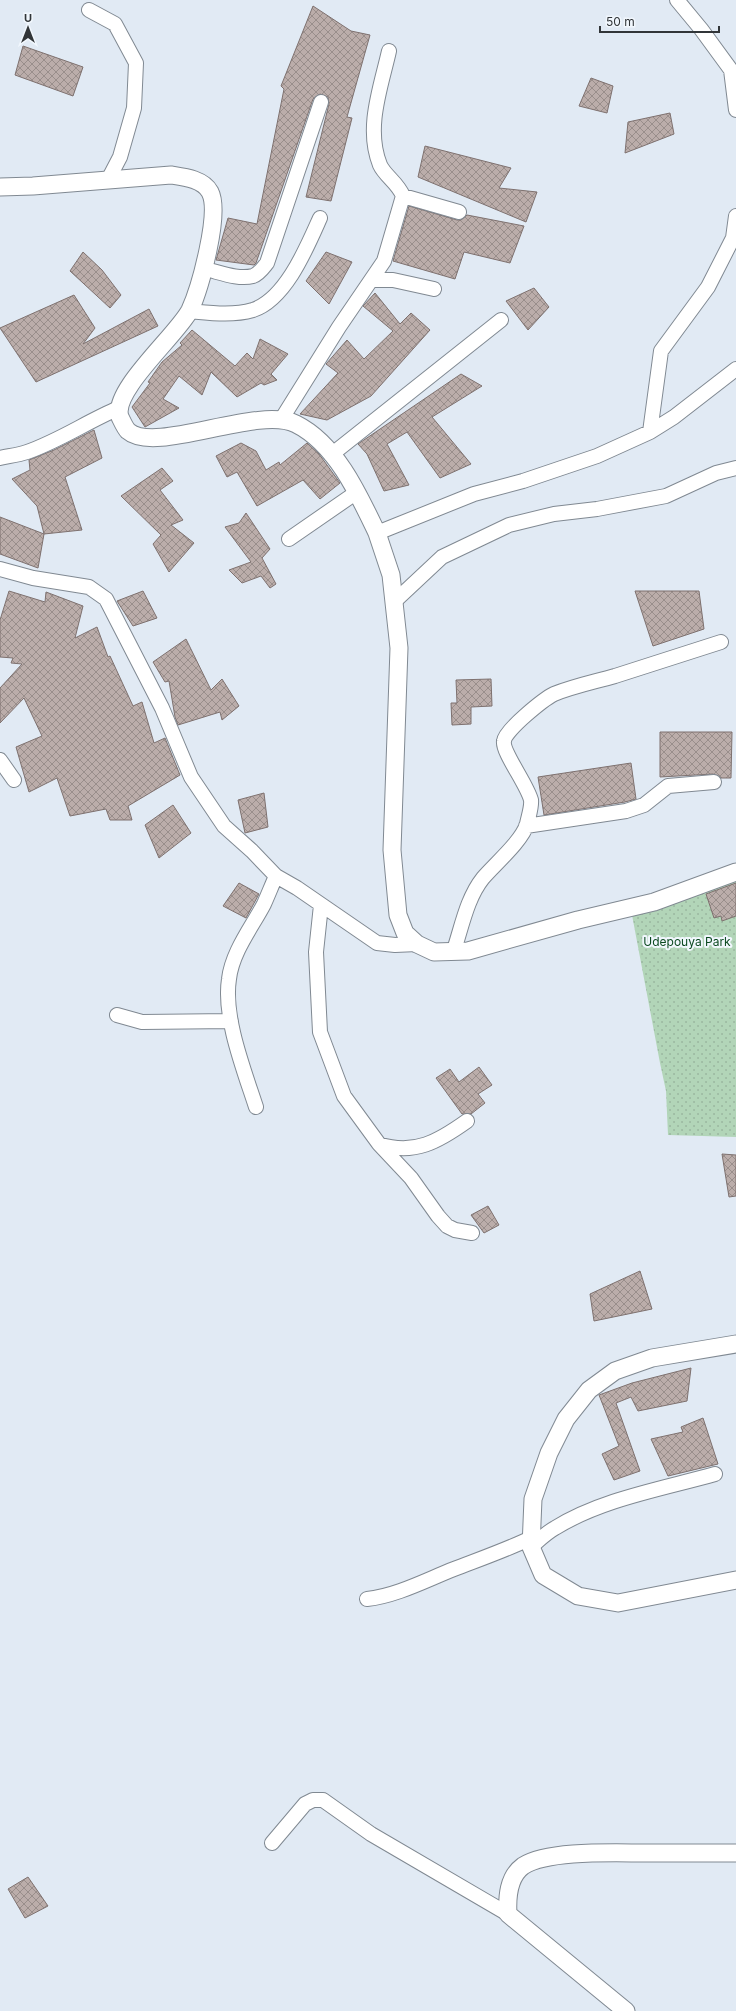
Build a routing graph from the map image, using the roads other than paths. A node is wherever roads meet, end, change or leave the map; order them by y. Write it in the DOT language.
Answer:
graph roads {
  1 [pos="676,0"];
  2 [pos="89,10"];
  3 [pos="389,51"];
  4 [pos="321,102"];
  5 [pos="736,110"];
  6 [pos="108,180"];
  7 [pos="0,187"];
  8 [pos="403,196"];
  9 [pos="459,212"];
  10 [pos="736,216"];
  11 [pos="320,218"];
  12 [pos="205,269"];
  13 [pos="372,280"];
  14 [pos="434,289"];
  15 [pos="189,311"];
  16 [pos="501,320"];
  17 [pos="736,369"];
  18 [pos="119,408"];
  19 [pos="281,420"];
  20 [pos="650,432"];
  21 [pos="331,455"];
  22 [pos="0,458"];
  23 [pos="736,468"];
  24 [pos="357,492"];
  25 [pos="377,533"];
  26 [pos="289,539"];
  27 [pos="0,569"];
  28 [pos="395,601"];
  29 [pos="721,642"];
  30 [pos="0,760"];
  31 [pos="14,780"];
  32 [pos="714,782"];
  33 [pos="526,826"];
  34 [pos="736,872"];
  35 [pos="276,876"];
  36 [pos="321,905"];
  37 [pos="417,944"];
  38 [pos="454,950"];
  39 [pos="117,1015"];
  40 [pos="232,1021"];
  41 [pos="256,1107"];
  42 [pos="467,1121"];
  43 [pos="379,1144"];
  44 [pos="472,1233"];
  45 [pos="736,1344"];
  46 [pos="715,1474"];
  47 [pos="531,1542"];
  48 [pos="736,1580"];
  49 [pos="367,1598"];
  50 [pos="272,1843"];
  51 [pos="736,1853"];
  52 [pos="508,1914"];
  53 [pos="626,2011"];
  1 -- 5 [label="street"];
  2 -- 6 [label="street"];
  3 -- 8 [label="street"];
  4 -- 12 [label="street"];
  6 -- 7 [label="street"];
  6 -- 12 [label="street"];
  8 -- 9 [label="street"];
  8 -- 13 [label="street"];
  10 -- 20 [label="street"];
  11 -- 15 [label="street"];
  12 -- 15 [label="street"];
  13 -- 14 [label="street"];
  13 -- 19 [label="street"];
  15 -- 18 [label="street"];
  16 -- 21 [label="street"];
  17 -- 20 [label="street"];
  18 -- 19 [label="street"];
  18 -- 22 [label="street"];
  19 -- 21 [label="street"];
  20 -- 25 [label="street"];
  21 -- 24 [label="street"];
  23 -- 28 [label="street"];
  24 -- 25 [label="street"];
  24 -- 26 [label="street"];
  25 -- 28 [label="street"];
  27 -- 35 [label="street"];
  28 -- 37 [label="street"];
  29 -- 33 [label="street"];
  30 -- 31 [label="street"];
  32 -- 33 [label="street"];
  33 -- 38 [label="street"];
  34 -- 38 [label="street"];
  35 -- 36 [label="street"];
  35 -- 40 [label="street"];
  36 -- 37 [label="street"];
  36 -- 43 [label="street"];
  37 -- 38 [label="street"];
  39 -- 40 [label="street"];
  40 -- 41 [label="street"];
  42 -- 43 [label="street"];
  43 -- 44 [label="street"];
  45 -- 47 [label="street"];
  46 -- 47 [label="street"];
  47 -- 48 [label="street"];
  47 -- 49 [label="street"];
  50 -- 52 [label="street"];
  51 -- 52 [label="street"];
  52 -- 53 [label="street"];
}
